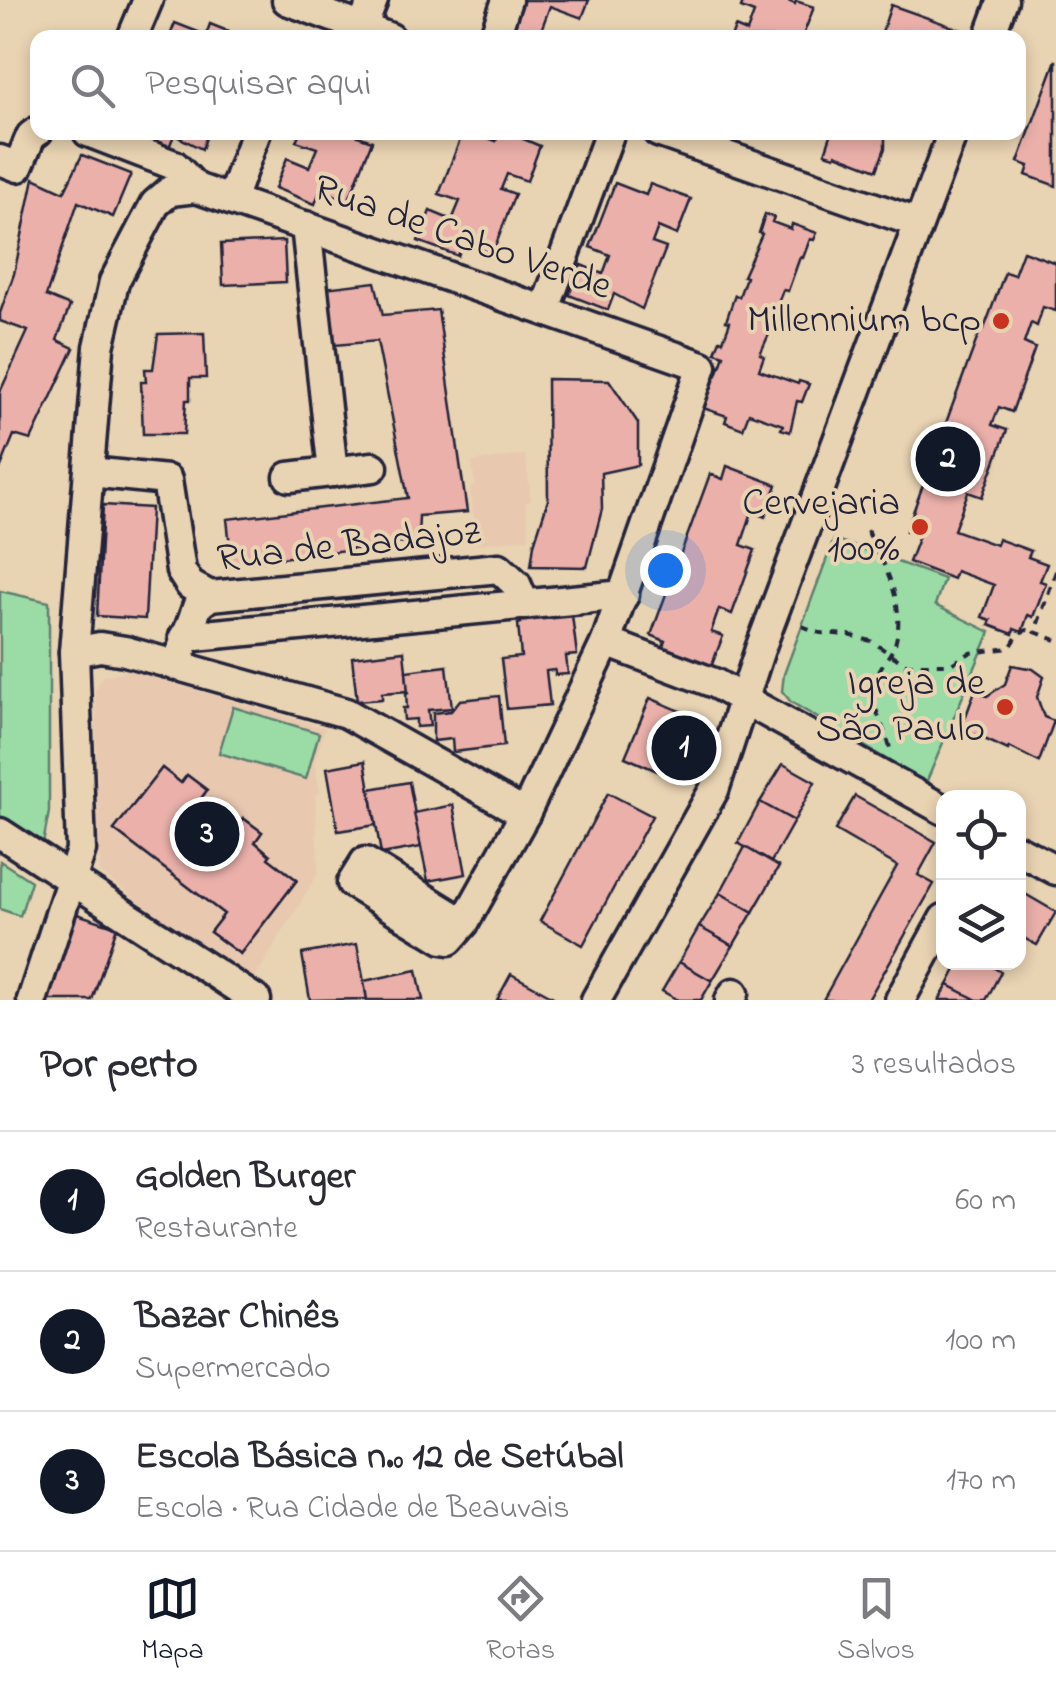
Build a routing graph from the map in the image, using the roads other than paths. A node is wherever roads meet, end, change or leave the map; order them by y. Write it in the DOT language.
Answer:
graph roads {
  1 [pos="148,0"];
  2 [pos="287,0"];
  3 [pos="373,0"];
  4 [pos="507,0"];
  5 [pos="1003,0"];
  6 [pos="336,9"];
  7 [pos="362,28"];
  8 [pos="135,30"];
  9 [pos="368,30"];
  10 [pos="497,30"];
  11 [pos="992,30"];
  12 [pos="30,136"];
  13 [pos="108,140"];
  14 [pos="253,140"];
  15 [pos="607,140"];
  16 [pos="681,140"];
  17 [pos="949,140"];
  18 [pos="0,160"];
  19 [pos="196,188"];
  20 [pos="230,200"];
  21 [pos="918,223"];
  22 [pos="306,226"];
  23 [pos="545,309"];
  24 [pos="374,467"];
  25 [pos="90,472"];
  26 [pos="333,472"];
  27 [pos="289,476"];
  28 [pos="624,595"];
  29 [pos="210,596"];
  30 [pos="524,605"];
  31 [pos="184,636"];
  32 [pos="606,642"];
  33 [pos="74,652"];
  34 [pos="180,665"];
  35 [pos="744,700"];
  36 [pos="936,806"];
  37 [pos="525,814"];
  38 [pos="0,832"];
  39 [pos="1026,854"];
  40 [pos="1056,870"];
  41 [pos="70,877"];
  42 [pos="464,922"];
  43 [pos="936,934"];
  44 [pos="32,1000"];
  45 [pos="256,1000"];
  46 [pos="596,1000"];
  47 [pos="900,1000"];
  1 -- 8 [label="street"];
  2 -- 6 [label="street"];
  3 -- 7 [label="street"];
  4 -- 10 [label="street"];
  5 -- 11 [label="street"];
  6 -- 7 [label="street"];
  7 -- 9 [label="street"];
  12 -- 18 [label="street"];
  13 -- 19 [label="street, Rua de Cabo Verde"];
  14 -- 20 [label="street"];
  15 -- 23 [label="street"];
  16 -- 21 [label="street"];
  17 -- 21 [label="street"];
  19 -- 20 [label="street, Rua de Cabo Verde"];
  19 -- 25 [label="street"];
  20 -- 22 [label="street, Rua de Cabo Verde"];
  21 -- 35 [label="street"];
  22 -- 23 [label="street, Rua de Cabo Verde"];
  22 -- 26 [label="street"];
  23 -- 28 [label="street, Rua de Cabo Verde"];
  24 -- 26 [label="street"];
  25 -- 29 [label="street"];
  25 -- 33 [label="street"];
  26 -- 27 [label="street"];
  28 -- 30 [label="street, Rua de Badajoz"];
  28 -- 32 [label="street"];
  29 -- 30 [label="street, Rua de Badajoz"];
  29 -- 31 [label="street, Rua de Badajoz"];
  30 -- 31 [label="street, Rua de Badajoz"];
  31 -- 34 [label="street, Rua de Badajoz"];
  32 -- 35 [label="street"];
  32 -- 37 [label="street"];
  33 -- 34 [label="street"];
  33 -- 41 [label="street"];
  34 -- 37 [label="street"];
  35 -- 36 [label="street"];
  35 -- 46 [label="street"];
  37 -- 42 [label="street"];
  38 -- 41 [label="street"];
  39 -- 40 [label="street"];
  41 -- 44 [label="street"];
  41 -- 45 [label="street"];
  43 -- 47 [label="street"];
}
